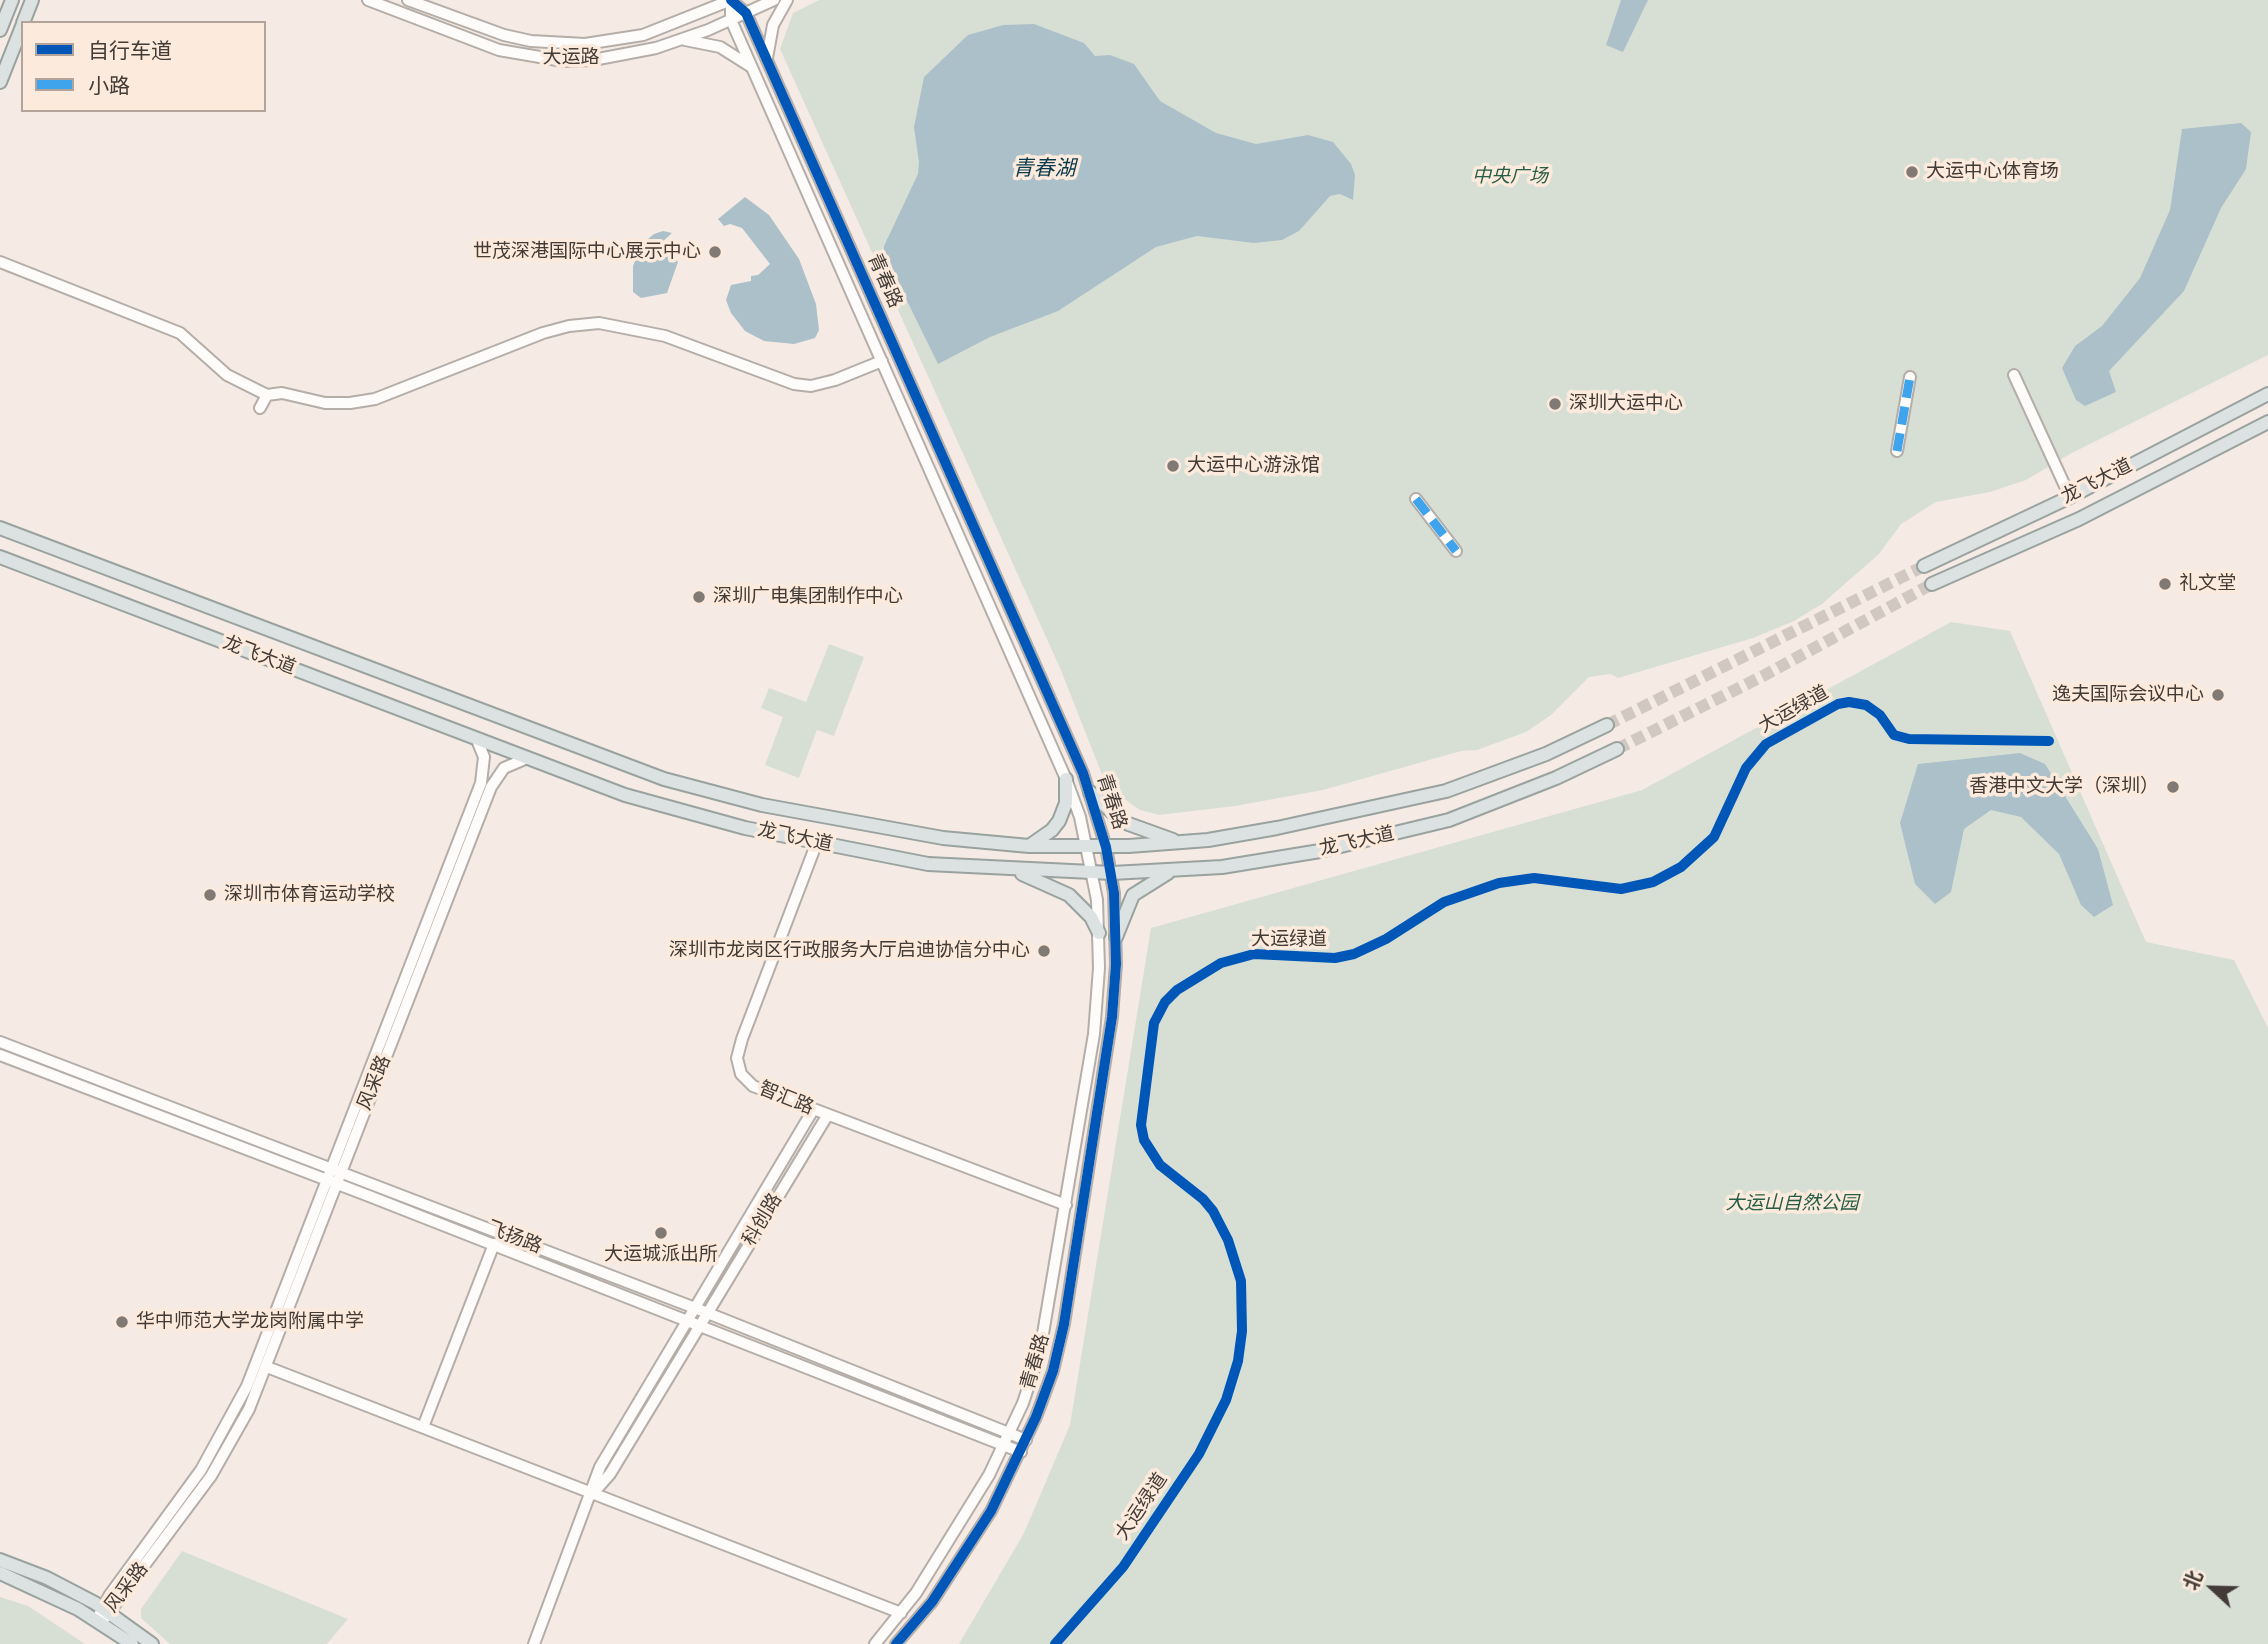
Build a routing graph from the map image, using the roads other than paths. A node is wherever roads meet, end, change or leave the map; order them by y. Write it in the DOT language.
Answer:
graph roads {
  1 [pos="12,0"];
  2 [pos="32,0"];
  3 [pos="368,0"];
  4 [pos="408,0"];
  5 [pos="731,0"];
  6 [pos="774,0"];
  7 [pos="787,0"];
  8 [pos="746,13"];
  9 [pos="731,19"];
  10 [pos="24,21"];
  11 [pos="21,28"];
  12 [pos="0,30"];
  13 [pos="683,40"];
  14 [pos="768,61"];
  15 [pos="753,68"];
  16 [pos="0,82"];
  17 [pos="0,262"];
  18 [pos="882,360"];
  19 [pos="2014,375"];
  20 [pos="1910,377"];
  21 [pos="2268,394"];
  22 [pos="267,395"];
  23 [pos="260,408"];
  24 [pos="2268,422"];
  25 [pos="1897,450"];
  26 [pos="2070,497"];
  27 [pos="1416,499"];
  28 [pos="0,528"];
  29 [pos="1456,551"];
  30 [pos="0,556"];
  31 [pos="1924,566"];
  32 [pos="1932,584"];
  33 [pos="1607,725"];
  34 [pos="477,740"];
  35 [pos="1617,749"];
  36 [pos="525,759"];
  37 [pos="1066,779"];
  38 [pos="1090,792"];
  39 [pos="817,842"];
  40 [pos="1180,842"];
  41 [pos="1028,846"];
  42 [pos="1087,846"];
  43 [pos="1106,847"];
  44 [pos="1012,871"];
  45 [pos="1171,871"];
  46 [pos="1093,873"];
  47 [pos="1112,873"];
  48 [pos="1099,933"];
  49 [pos="1116,937"];
  50 [pos="0,1042"];
  51 [pos="0,1055"];
  52 [pos="813,1110"];
  53 [pos="827,1116"];
  54 [pos="335,1169"];
  55 [pos="331,1181"];
  56 [pos="1066,1206"];
  57 [pos="494,1244"];
  58 [pos="695,1308"];
  59 [pos="707,1313"];
  60 [pos="688,1320"];
  61 [pos="700,1325"];
  62 [pos="267,1367"];
  63 [pos="424,1427"];
  64 [pos="1009,1433"];
  65 [pos="1026,1440"];
  66 [pos="1004,1445"];
  67 [pos="1021,1452"];
  68 [pos="593,1493"];
  69 [pos="0,1560"];
  70 [pos="0,1573"];
  71 [pos="106,1610"];
  72 [pos="901,1613"];
  73 [pos="99,1621"];
  74 [pos="132,1644"];
  75 [pos="152,1644"];
  76 [pos="534,1644"];
  77 [pos="874,1644"];
  78 [pos="896,1644"];
  1 -- 12 [label="main road"];
  2 -- 10 [label="main road"];
  3 -- 13 [label="street, 大运路"];
  4 -- 5 [label="street, 大运路"];
  5 -- 8 [label="street, 青春路"];
  5 -- 9 [label="street, 青春路"];
  6 -- 8 [label="street, 大运路"];
  7 -- 14 [label="street"];
  8 -- 9 [label="street, 大运路"];
  8 -- 14 [label="street, 青春路"];
  9 -- 13 [label="street, 大运路"];
  9 -- 15 [label="street, 青春路"];
  11 -- 16 [label="main road"];
  13 -- 15 [label="street"];
  14 -- 38 [label="street, 青春路"];
  15 -- 18 [label="street, 青春路"];
  17 -- 22 [label="street"];
  18 -- 22 [label="street"];
  18 -- 37 [label="street, 青春路"];
  19 -- 26 [label="street"];
  20 -- 25 [label="street"];
  21 -- 26 [label="main road, 龙飞大道"];
  22 -- 23 [label="street"];
  24 -- 32 [label="main road, 龙飞大道"];
  26 -- 31 [label="main road, 龙飞大道"];
  27 -- 29 [label="street"];
  28 -- 41 [label="main road, 龙飞大道"];
  30 -- 34 [label="main road, 龙飞大道"];
  33 -- 40 [label="main road, 龙飞大道"];
  34 -- 36 [label="main road, 龙飞大道"];
  34 -- 54 [label="street, 风采路"];
  35 -- 45 [label="main road, 龙飞大道"];
  36 -- 39 [label="main road, 龙飞大道"];
  36 -- 54 [label="street, 风采路"];
  37 -- 41 [label="main road"];
  37 -- 42 [label="street, 青春路"];
  38 -- 40 [label="main road"];
  38 -- 43 [label="street, 青春路"];
  39 -- 44 [label="main road, 龙飞大道"];
  39 -- 52 [label="street, 智汇路"];
  40 -- 43 [label="main road, 龙飞大道"];
  41 -- 42 [label="main road, 龙飞大道"];
  42 -- 43 [label="main road, 龙飞大道"];
  42 -- 46 [label="street, 青春路"];
  43 -- 47 [label="street, 青春路"];
  44 -- 46 [label="main road, 龙飞大道"];
  44 -- 48 [label="main road"];
  45 -- 47 [label="main road, 龙飞大道"];
  45 -- 49 [label="main road"];
  46 -- 47 [label="main road, 龙飞大道"];
  46 -- 48 [label="street, 青春路"];
  47 -- 49 [label="street, 青春路"];
  48 -- 56 [label="street, 青春路"];
  49 -- 65 [label="street, 青春路"];
  50 -- 54 [label="street, 飞扬路"];
  51 -- 55 [label="street, 飞扬路"];
  52 -- 53 [label="street, 智汇路"];
  52 -- 58 [label="street"];
  53 -- 56 [label="street, 智汇路"];
  53 -- 59 [label="street, 科创路"];
  54 -- 55 [label="street, 风采路"];
  54 -- 58 [label="street, 飞扬路"];
  55 -- 57 [label="street, 飞扬路"];
  55 -- 62 [label="street, 风采路"];
  55 -- 71 [label="street, 风采路"];
  56 -- 64 [label="street, 青春路"];
  57 -- 60 [label="street, 飞扬路"];
  57 -- 63 [label="street"];
  58 -- 59 [label="street, 飞扬路"];
  58 -- 60 [label="street"];
  59 -- 61 [label="street, 科创路"];
  59 -- 64 [label="street, 飞扬路"];
  60 -- 61 [label="street, 飞扬路"];
  60 -- 68 [label="street"];
  61 -- 66 [label="street, 飞扬路"];
  61 -- 68 [label="street, 科创路"];
  62 -- 63 [label="street"];
  62 -- 71 [label="street, 风采路"];
  63 -- 68 [label="street"];
  64 -- 65 [label="street, 飞扬路"];
  64 -- 66 [label="street, 青春路"];
  65 -- 67 [label="street, 青春路"];
  66 -- 67 [label="street, 飞扬路"];
  66 -- 72 [label="street, 青春路"];
  67 -- 78 [label="street, 青春路"];
  68 -- 72 [label="street"];
  68 -- 76 [label="street"];
  69 -- 71 [label="main road"];
  70 -- 73 [label="main road"];
  71 -- 73 [label="street, 风采路"];
  71 -- 75 [label="main road"];
  72 -- 77 [label="street, 青春路"];
  73 -- 74 [label="main road"];
}
